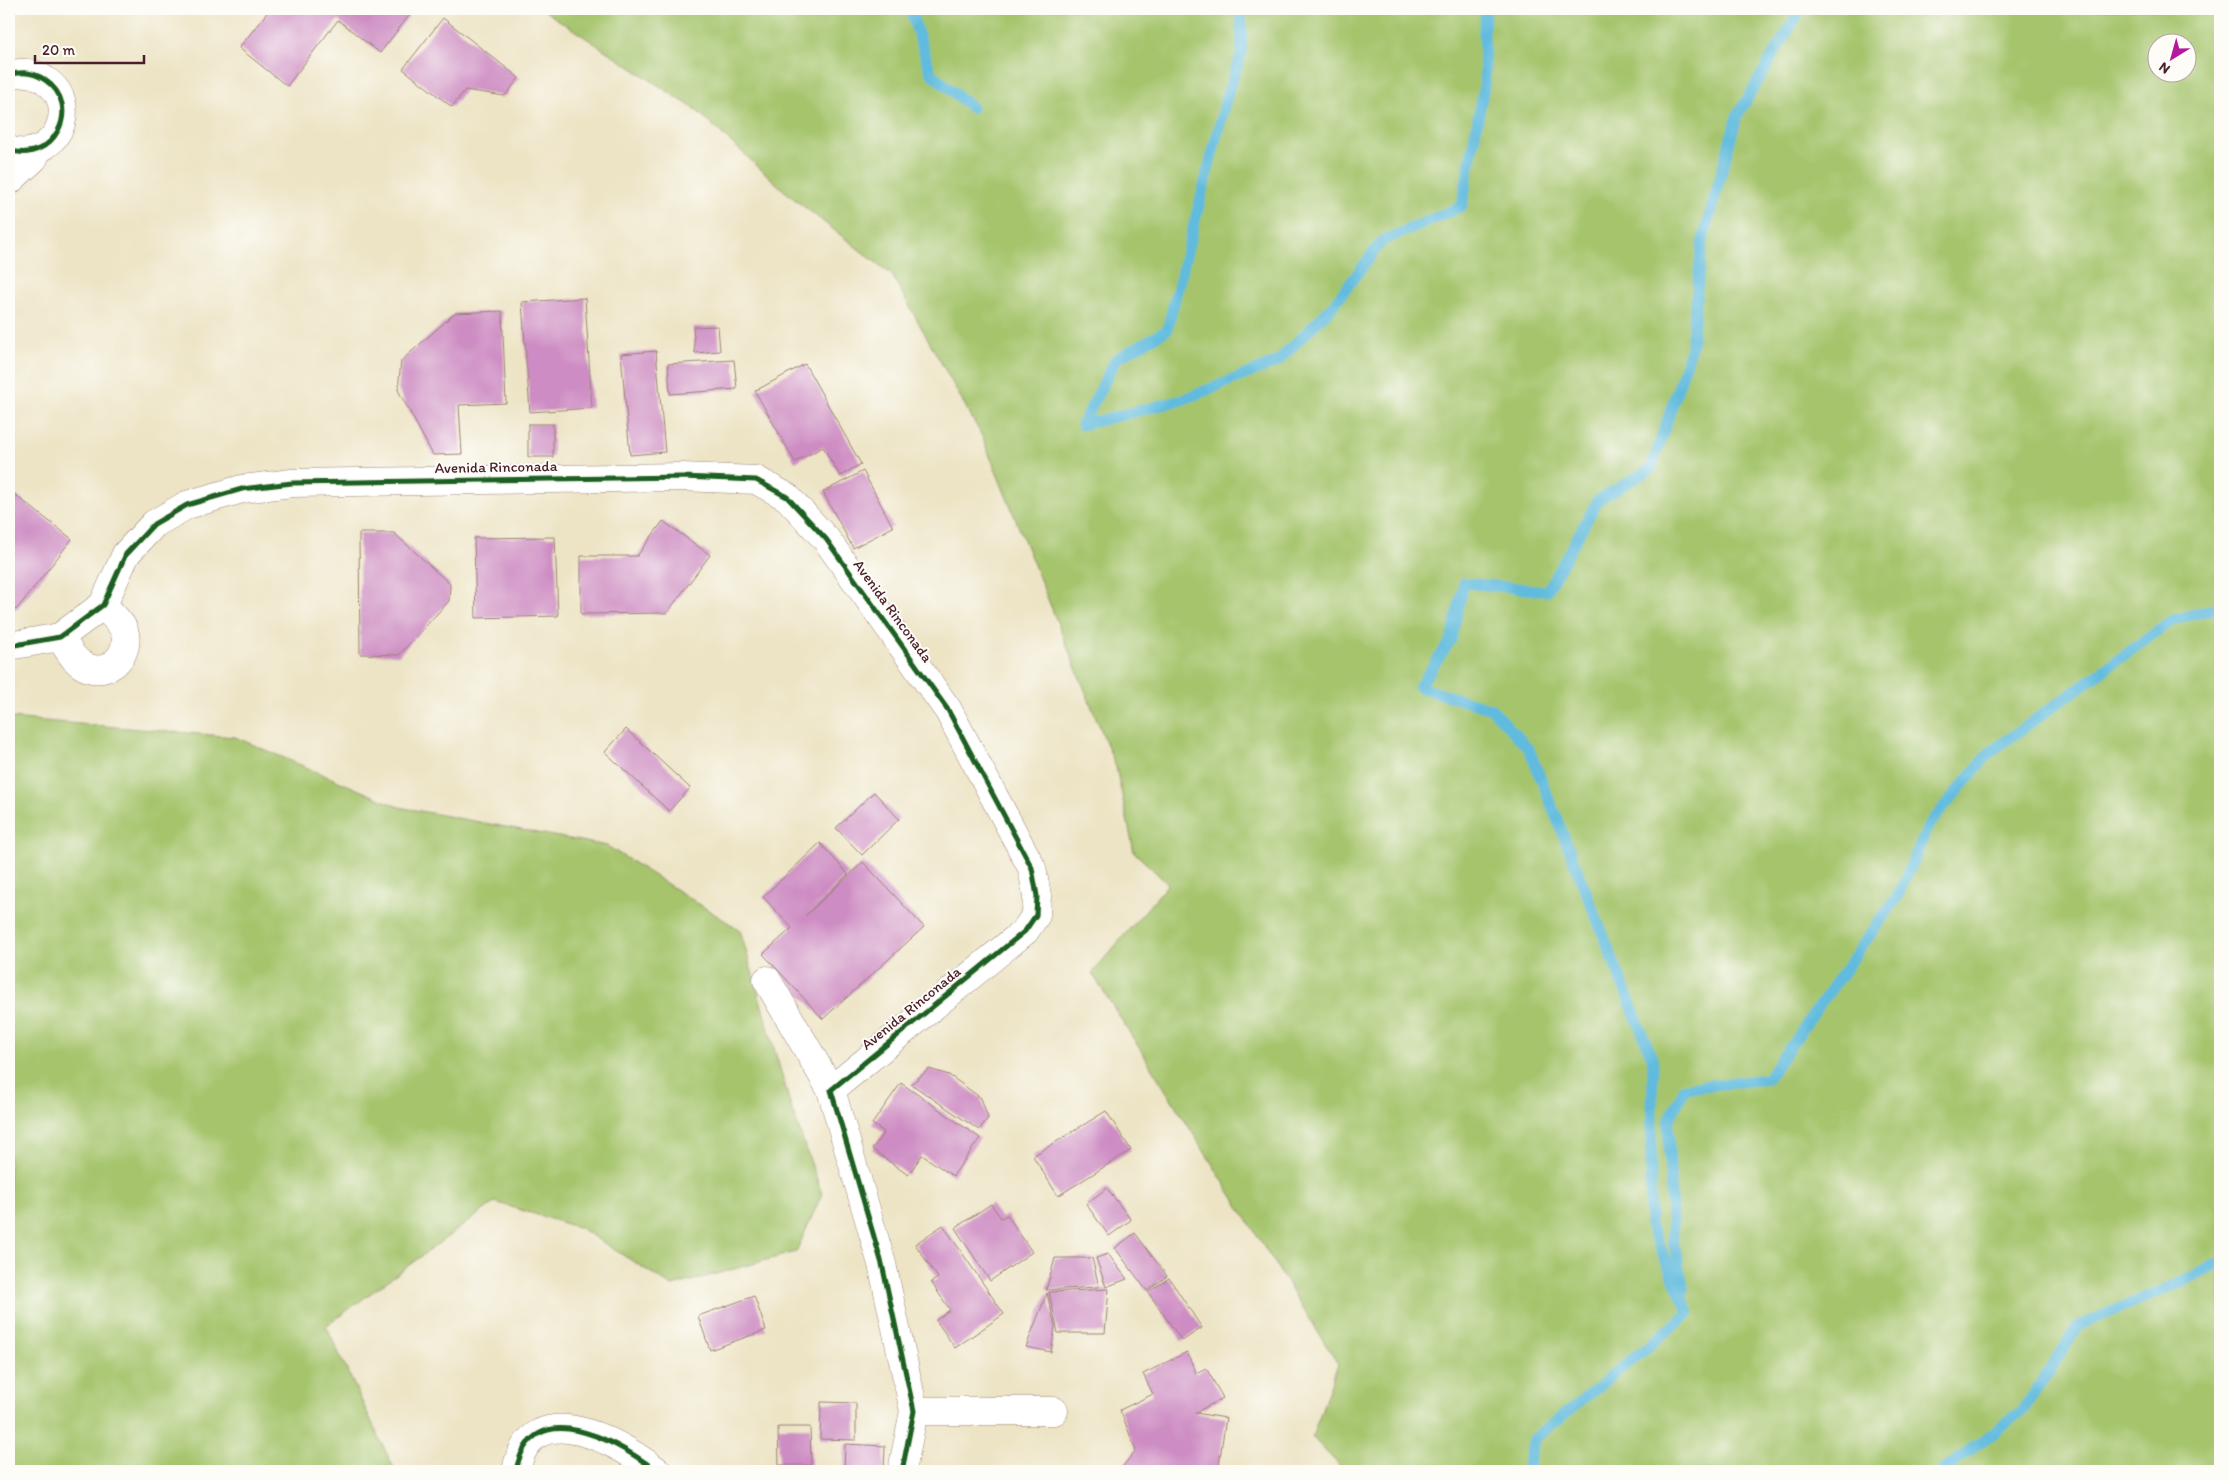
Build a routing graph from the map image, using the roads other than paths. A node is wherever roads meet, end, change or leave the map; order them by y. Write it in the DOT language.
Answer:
graph roads {
  1 [pos="9,75"];
  2 [pos="9,150"];
  3 [pos="37,150"];
  4 [pos="9,181"];
  5 [pos="103,605"];
  6 [pos="60,638"];
  7 [pos="9,646"];
  8 [pos="767,980"];
  9 [pos="831,1090"];
  10 [pos="914,1411"];
  11 [pos="1054,1411"];
  12 [pos="516,1471"];
  13 [pos="657,1471"];
  14 [pos="902,1471"];
  1 -- 3 [label="street"];
  2 -- 3 [label="street"];
  3 -- 4 [label="street"];
  5 -- 6 [label="street, Avenida Rinconada"];
  5 -- 6 [label="street"];
  5 -- 9 [label="street, Avenida Rinconada"];
  6 -- 7 [label="street, Avenida Rinconada"];
  8 -- 9 [label="street"];
  9 -- 10 [label="street"];
  10 -- 11 [label="street"];
  10 -- 14 [label="street"];
  12 -- 13 [label="street"];
}
